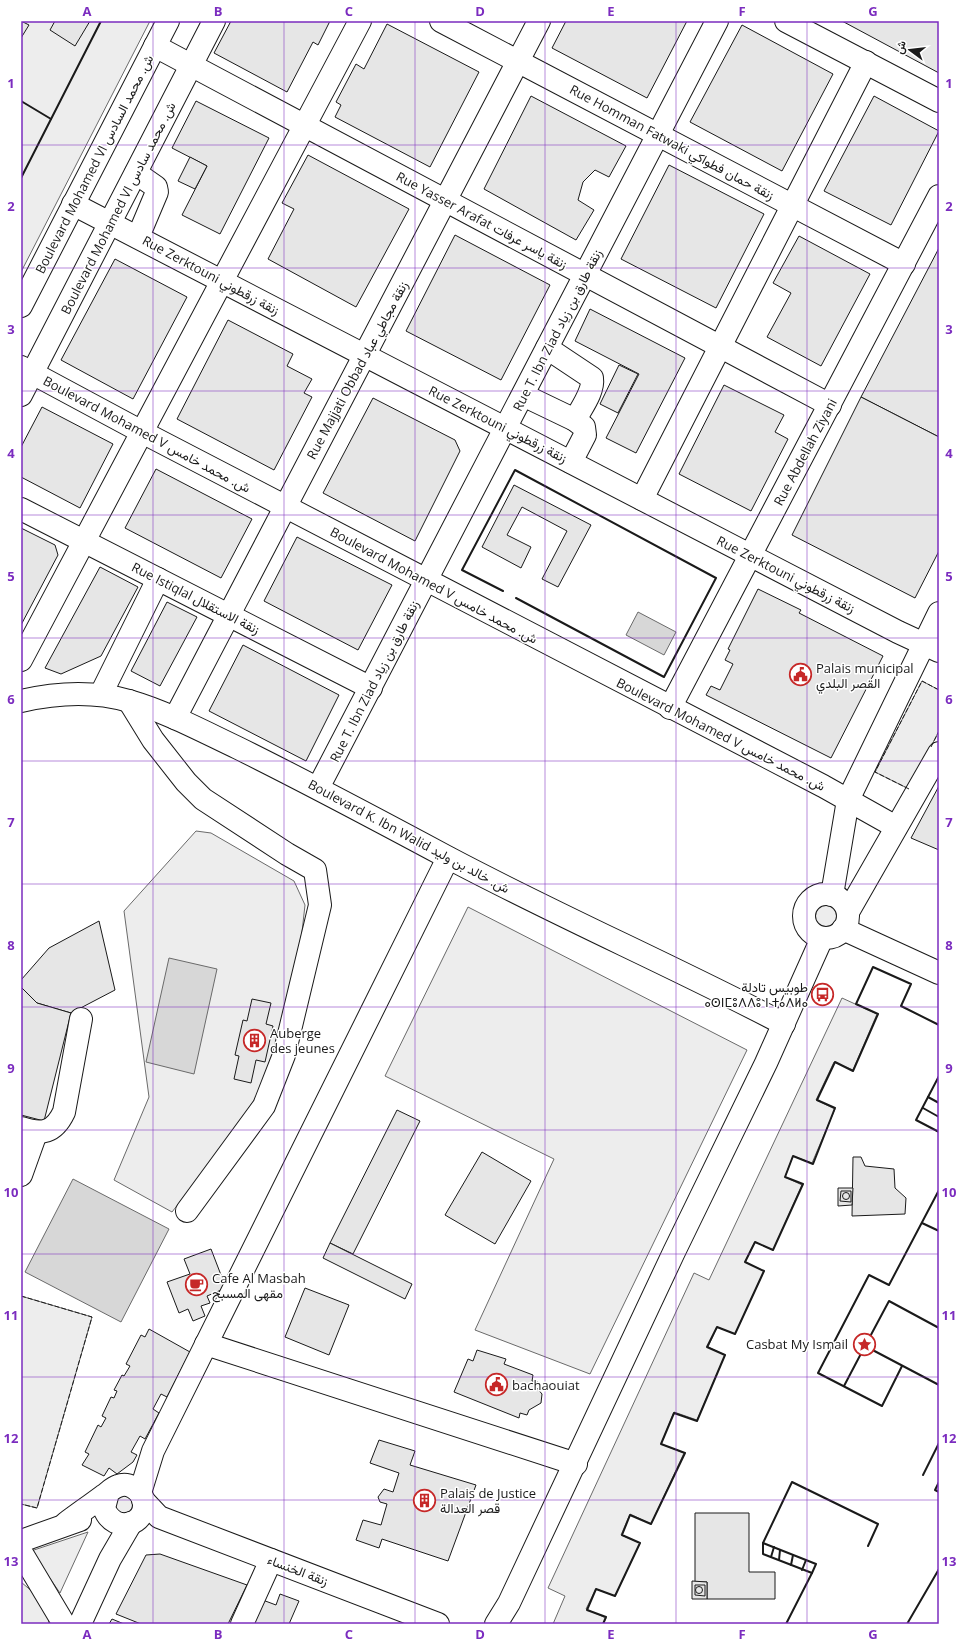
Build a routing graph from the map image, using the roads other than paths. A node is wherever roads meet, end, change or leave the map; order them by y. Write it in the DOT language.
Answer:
graph roads {
  1 [pos="168,21"];
  2 [pos="214,21"];
  3 [pos="360,21"];
  4 [pos="441,21"];
  5 [pos="539,21"];
  6 [pos="717,21"];
  7 [pos="786,21"];
  8 [pos="155,46"];
  9 [pos="518,61"];
  10 [pos="866,62"];
  11 [pos="191,66"];
  12 [pos="939,101"];
  13 [pos="304,126"];
  14 [pos="658,135"];
  15 [pos="136,173"];
  16 [pos="939,196"];
  17 [pos="445,200"];
  18 [pos="74,204"];
  19 [pos="792,206"];
  20 [pos="110,223"];
  21 [pos="138,237"];
  22 [pos="904,264"];
  23 [pos="585,275"];
  24 [pos="222,281"];
  25 [pos="21,306"];
  26 [pos="720,347"];
  27 [pos="547,348"];
  28 [pos="364,355"];
  29 [pos="27,370"];
  30 [pos="21,395"];
  31 [pos="523,395"];
  32 [pos="830,405"];
  33 [pos="575,420"];
  34 [pos="506,428"];
  35 [pos="142,432"];
  36 [pos="571,462"];
  37 [pos="642,499"];
  38 [pos="285,507"];
  39 [pos="21,509"];
  40 [pos="84,541"];
  41 [pos="750,555"];
  42 [pos="158,579"];
  43 [pos="426,581"];
  44 [pos="229,615"];
  45 [pos="938,618"];
  46 [pos="931,648"];
  47 [pos="21,660"];
  48 [pos="371,688"];
  49 [pos="101,694"];
  50 [pos="21,701"];
  51 [pos="129,701"];
  52 [pos="670,708"];
  53 [pos="175,718"];
  54 [pos="939,753"];
  55 [pos="318,788"];
  56 [pos="848,800"];
  57 [pos="896,827"];
  58 [pos="448,858"];
  59 [pos="832,895"];
  60 [pos="846,920"];
  61 [pos="822,938"];
  62 [pos="939,973"];
  63 [pos="81,1018"];
  64 [pos="784,1024"];
  65 [pos="28,1131"];
  66 [pos="21,1175"];
  67 [pos="187,1211"];
  68 [pos="206,1344"];
  69 [pos="576,1464"];
  70 [pos="125,1506"];
  71 [pos="21,1541"];
  72 [pos="21,1552"];
  73 [pos="271,1560"];
  74 [pos="64,1624"];
  75 [pos="80,1624"];
  76 [pos="242,1624"];
  77 [pos="438,1624"];
  78 [pos="496,1624"];
  1 -- 8 [label="street, Boulevard Mohamed VI ش. محمد السادس"];
  2 -- 11 [label="street, Boulevard Mohamed VI ش. محمد سادس"];
  3 -- 13 [label="street"];
  4 -- 9 [label="street, Rue Homman Fatwaki زنقة حمان فطواكي"];
  5 -- 9 [label="street, Rue Majjati Obbad زنقة مجاطي عباد"];
  6 -- 14 [label="street, Rue T. Ibn Ziad زنقة طارق بن زياد"];
  7 -- 10 [label="street"];
  8 -- 11 [label="street, Rue Yasser Arafat زنقة ياسر عرفات"];
  8 -- 18 [label="street, Boulevard Mohamed VI ش. محمد السادس"];
  9 -- 14 [label="street, Rue Homman Fatwaki زنقة حمان فطواكي"];
  9 -- 17 [label="street, Rue Majjati Obbad زنقة مجاطي عباد"];
  10 -- 12 [label="street"];
  10 -- 19 [label="street"];
  11 -- 13 [label="street, Rue Yasser Arafat زنقة ياسر عرفات"];
  11 -- 15 [label="street, Boulevard Mohamed VI ش. محمد سادس"];
  13 -- 17 [label="street, Rue Yasser Arafat زنقة ياسر عرفات"];
  13 -- 24 [label="street"];
  14 -- 19 [label="street, Rue Homman Fatwaki زنقة حمان فطواكي"];
  14 -- 23 [label="street, Rue T. Ibn Ziad زنقة طارق بن زياد"];
  15 -- 20 [label="street, Boulevard Mohamed VI ش. محمد سادس"];
  15 -- 21 [label="street"];
  16 -- 22 [label="street, Rue Abdellah Ziyani"];
  17 -- 23 [label="street, Rue Yasser Arafat زنقة ياسر عرفات"];
  17 -- 28 [label="street, Rue Majjati Obbad زنقة مجاطي عباد"];
  18 -- 20 [label="street, Rue Zerktouni زنقة زرقطوني"];
  18 -- 25 [label="street, Boulevard Mohamed VI ش. محمد السادس"];
  19 -- 22 [label="street, Rue Homman Fatwaki زنقة حمان فطواكي"];
  19 -- 26 [label="street"];
  20 -- 21 [label="street, Rue Zerktouni زنقة زرقطوني"];
  20 -- 29 [label="street, Boulevard Mohamed VI ش. محمد سادس"];
  21 -- 24 [label="street, Rue Zerktouni زنقة زرقطوني"];
  22 -- 32 [label="street, Rue Abdellah Ziyani"];
  23 -- 26 [label="street, Rue Yasser Arafat زنقة ياسر عرفات"];
  23 -- 27 [label="street, Rue T. Ibn Ziad زنقة طارق بن زياد"];
  24 -- 28 [label="street, Rue Zerktouni زنقة زرقطوني"];
  24 -- 35 [label="street"];
  26 -- 32 [label="street, Rue Yasser Arafat زنقة ياسر عرفات"];
  26 -- 37 [label="street"];
  27 -- 31 [label="street, Rue T. Ibn Ziad زنقة طارق بن زياد"];
  27 -- 33 [label="street"];
  28 -- 34 [label="street, Rue Zerktouni زنقة زرقطوني"];
  28 -- 38 [label="street, Rue Majjati Obbad زنقة مجاطي عباد"];
  29 -- 30 [label="street, Boulevard Mohamed VI ش. محمد سادس"];
  29 -- 35 [label="street, Boulevard Mohamed V ش. محمد خامس"];
  31 -- 33 [label="street"];
  31 -- 34 [label="street, Rue T. Ibn Ziad زنقة طارق بن زياد"];
  32 -- 41 [label="street, Rue Abdellah Ziyani"];
  33 -- 36 [label="street"];
  34 -- 36 [label="street, Rue Zerktouni زنقة زرقطوني"];
  34 -- 43 [label="street, Rue T. Ibn Ziad زنقة طارق بن زياد"];
  35 -- 38 [label="street, Boulevard Mohamed V ش. محمد خامس"];
  35 -- 40 [label="street"];
  36 -- 37 [label="street, Rue Zerktouni زنقة زرقطوني"];
  37 -- 41 [label="street, Rue Zerktouni زنقة زرقطوني"];
  38 -- 43 [label="street, Boulevard Mohamed V ش. محمد خامس"];
  38 -- 44 [label="street, Rue Majjati Obbad زنقة مجاطي عباد"];
  39 -- 40 [label="street, Rue Istiqlal زنقة الاستقلال"];
  40 -- 42 [label="street, Rue Istiqlal زنقة الاستقلال"];
  40 -- 47 [label="street"];
  41 -- 46 [label="street, Rue Zerktouni زنقة زرقطوني"];
  41 -- 52 [label="street, Rue Abdellah Ziyani"];
  42 -- 44 [label="street, Rue Istiqlal زنقة الاستقلال"];
  42 -- 49 [label="street"];
  43 -- 48 [label="street, Rue T. Ibn Ziad زنقة طارق بن زياد"];
  43 -- 52 [label="street, Boulevard Mohamed V ش. محمد خامس"];
  44 -- 48 [label="street, Rue Istiqlal زنقة الاستقلال"];
  44 -- 53 [label="street, Rue Majjati Obbad زنقة مجاطي عباد"];
  45 -- 46 [label="street"];
  46 -- 56 [label="street"];
  48 -- 55 [label="street, Rue T. Ibn Ziad زنقة طارق بن زياد"];
  49 -- 50 [label="street, Boulevard K. Ibn Walid ش. خالد بن وليد"];
  49 -- 51 [label="street, Boulevard K. Ibn Walid ش. خالد بن وليد"];
  51 -- 53 [label="street, Boulevard K. Ibn Walid ش. خالد بن وليد"];
  51 -- 67 [label="street"];
  52 -- 56 [label="street, Boulevard Mohamed V ش. محمد خامس"];
  53 -- 55 [label="street, Boulevard K. Ibn Walid ش. خالد بن وليد"];
  54 -- 57 [label="street"];
  55 -- 58 [label="street, Boulevard K. Ibn Walid ش. خالد بن وليد"];
  56 -- 57 [label="street, Boulevard Mohamed V ش. محمد خامس"];
  56 -- 59 [label="street"];
  57 -- 60 [label="street"];
  58 -- 64 [label="street, Boulevard K. Ibn Walid ش. خالد بن وليد"];
  58 -- 68 [label="street"];
  59 -- 60 [label="street"];
  59 -- 61 [label="street"];
  60 -- 61 [label="street"];
  60 -- 62 [label="street"];
  61 -- 64 [label="street"];
  63 -- 65 [label="street"];
  64 -- 69 [label="street"];
  65 -- 66 [label="street"];
  68 -- 69 [label="street"];
  68 -- 70 [label="street"];
  69 -- 78 [label="street"];
  70 -- 71 [label="street"];
  70 -- 73 [label="street, زنقة الخنساء"];
  70 -- 75 [label="street"];
  72 -- 74 [label="street"];
  73 -- 76 [label="street"];
  73 -- 77 [label="street, زنقة الخنساء"];
}
